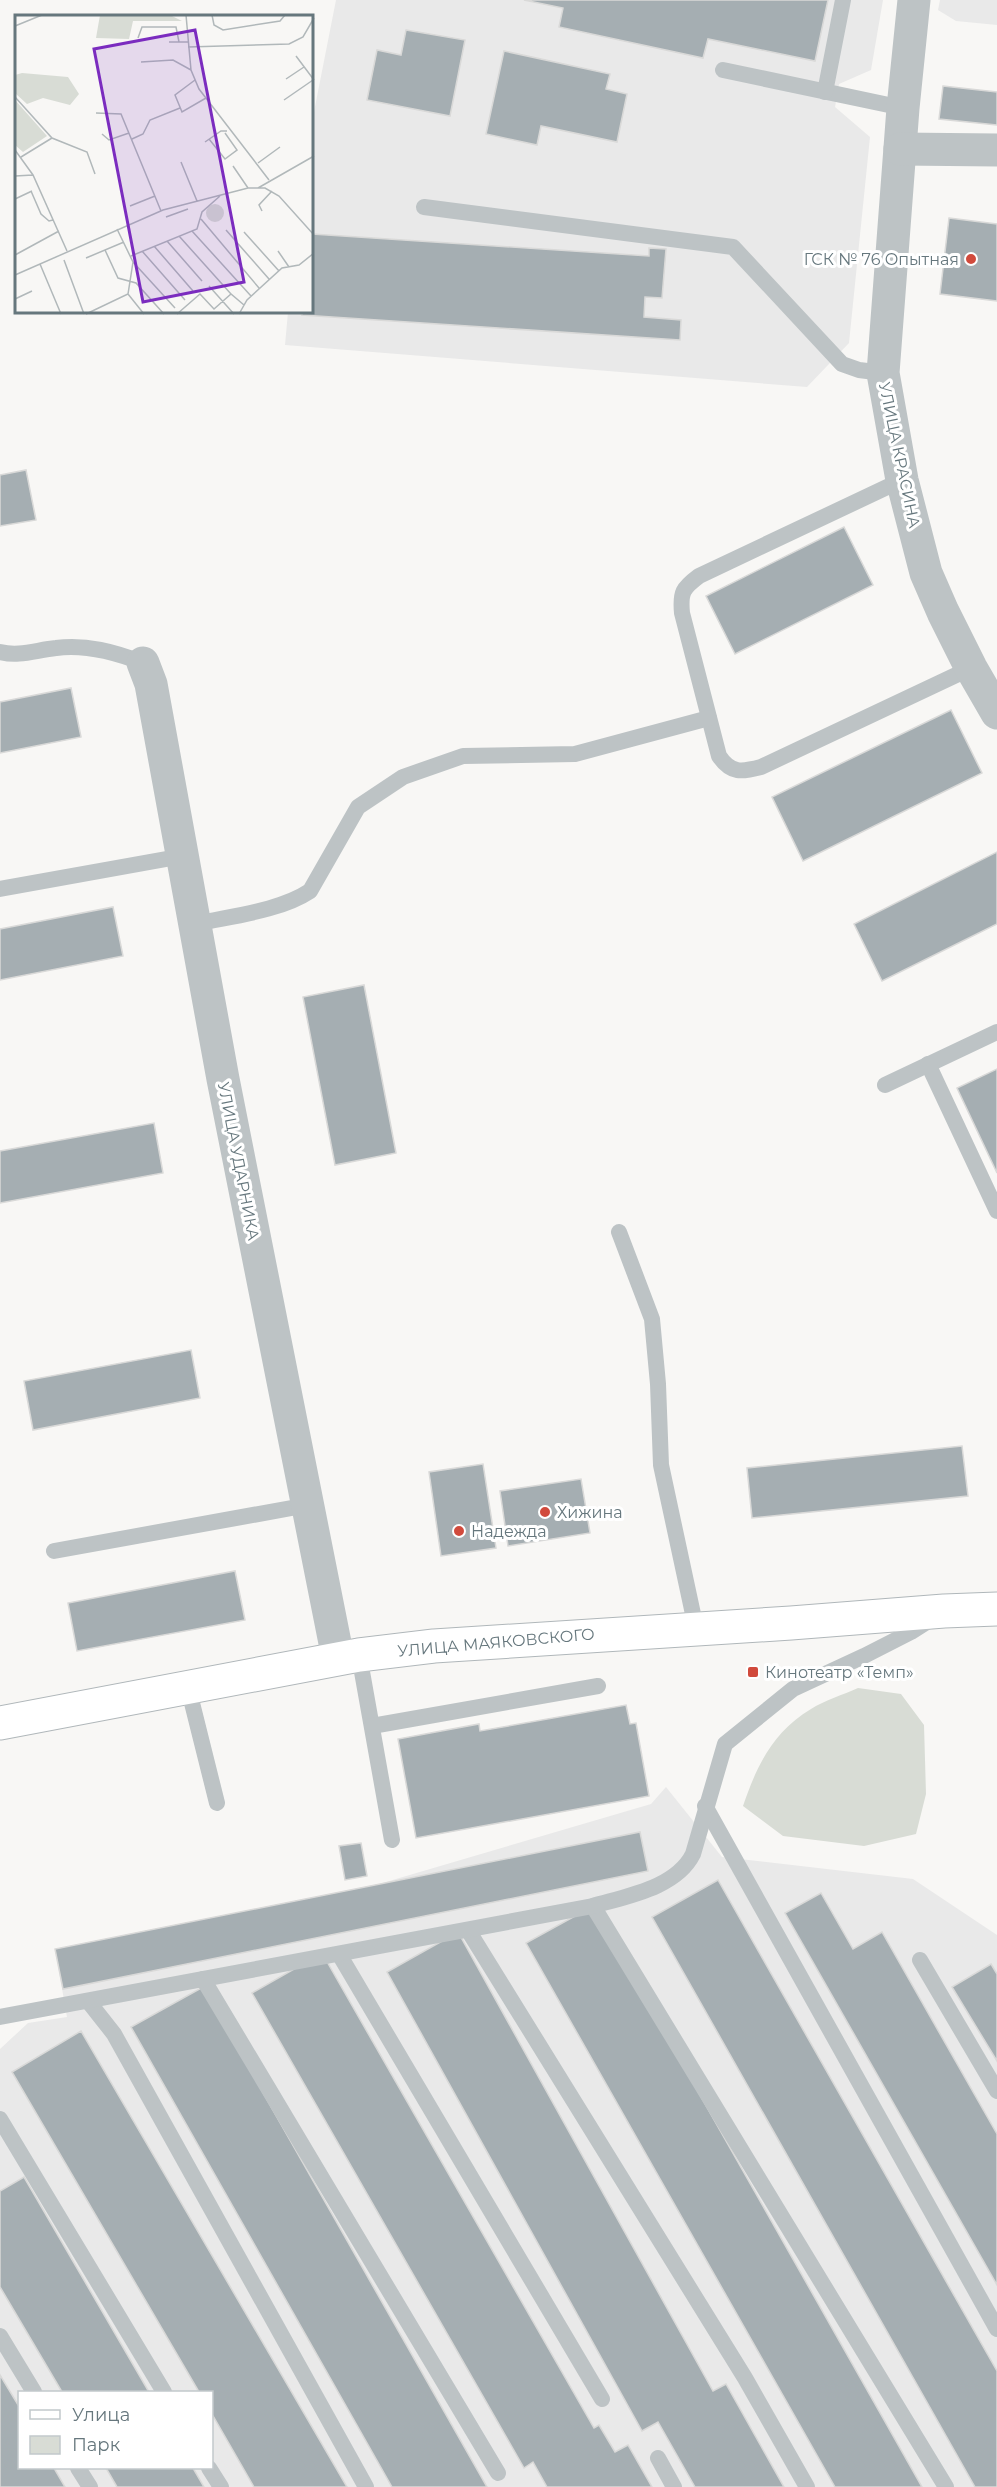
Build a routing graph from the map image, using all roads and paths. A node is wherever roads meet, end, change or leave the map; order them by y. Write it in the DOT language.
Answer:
graph roads {
  1 [pos="843,0"];
  2 [pos="914,0"];
  3 [pos="723,70"];
  4 [pos="825,92"];
  5 [pos="903,108"];
  6 [pos="900,148"];
  7 [pos="997,150"];
  8 [pos="424,207"];
  9 [pos="883,373"];
  10 [pos="902,480"];
  11 [pos="0,652"];
  12 [pos="143,663"];
  13 [pos="971,668"];
  14 [pos="997,713"];
  15 [pos="709,718"];
  16 [pos="183,856"];
  17 [pos="0,889"];
  18 [pos="196,924"];
  19 [pos="997,1032"];
  20 [pos="928,1065"];
  21 [pos="885,1085"];
  22 [pos="997,1211"];
  23 [pos="620,1232"];
  24 [pos="308,1505"];
  25 [pos="54,1551"];
  26 [pos="997,1609"];
  27 [pos="944,1611"];
  28 [pos="696,1628"];
  29 [pos="349,1656"];
  30 [pos="598,1686"];
  31 [pos="188,1687"];
  32 [pos="0,1723"];
  33 [pos="372,1726"];
  34 [pos="217,1803"];
  35 [pos="705,1806"];
  36 [pos="392,1840"];
  37 [pos="593,1906"];
  38 [pos="468,1929"];
  39 [pos="339,1954"];
  40 [pos="920,1960"];
  41 [pos="203,1980"];
  42 [pos="88,2001"];
  43 [pos="0,2017"];
  44 [pos="997,2091"];
  45 [pos="0,2120"];
  46 [pos="997,2329"];
  47 [pos="0,2336"];
  48 [pos="32,2391"];
  49 [pos="163,2391"];
  50 [pos="602,2398"];
  51 [pos="658,2458"];
  52 [pos="79,2469"];
  53 [pos="210,2469"];
  54 [pos="498,2472"];
  55 [pos="90,2487"];
  56 [pos="221,2487"];
  57 [pos="366,2487"];
  58 [pos="674,2487"];
  59 [pos="807,2487"];
  60 [pos="946,2487"];
  1 -- 4 [label="lane"];
  2 -- 5 [label="street, УЛИЦА КРАСИНА"];
  3 -- 4 [label="lane"];
  4 -- 5 [label="lane"];
  5 -- 6 [label="street, УЛИЦА КРАСИНА"];
  6 -- 7 [label="street"];
  6 -- 9 [label="street, УЛИЦА КРАСИНА"];
  8 -- 9 [label="lane"];
  9 -- 10 [label="street, УЛИЦА КРАСИНА"];
  10 -- 13 [label="street, УЛИЦА КРАСИНА"];
  10 -- 15 [label="lane"];
  11 -- 12 [label="lane"];
  12 -- 16 [label="street, УЛИЦА УДАРНИКА"];
  13 -- 14 [label="street, УЛИЦА КРАСИНА"];
  13 -- 15 [label="lane"];
  15 -- 18 [label="lane"];
  16 -- 17 [label="lane"];
  16 -- 18 [label="street, УЛИЦА УДАРНИКА"];
  18 -- 24 [label="street, УЛИЦА УДАРНИКА"];
  19 -- 20 [label="lane"];
  20 -- 21 [label="lane"];
  20 -- 22 [label="lane"];
  23 -- 28 [label="lane"];
  24 -- 25 [label="lane"];
  24 -- 29 [label="street, УЛИЦА УДАРНИКА"];
  26 -- 27 [label="street, УЛИЦА МАЯКОВСКОГО"];
  27 -- 28 [label="street, УЛИЦА МАЯКОВСКОГО"];
  27 -- 35 [label="lane"];
  28 -- 29 [label="street, УЛИЦА МАЯКОВСКОГО"];
  29 -- 31 [label="street, УЛИЦА МАЯКОВСКОГО"];
  29 -- 33 [label="lane"];
  30 -- 33 [label="lane"];
  31 -- 32 [label="street, УЛИЦА МАЯКОВСКОГО"];
  31 -- 34 [label="lane"];
  33 -- 36 [label="lane"];
  35 -- 37 [label="lane"];
  35 -- 46 [label="lane"];
  37 -- 38 [label="lane"];
  37 -- 60 [label="lane"];
  38 -- 39 [label="lane"];
  38 -- 59 [label="lane"];
  39 -- 41 [label="lane"];
  39 -- 50 [label="lane"];
  40 -- 44 [label="lane"];
  41 -- 42 [label="lane"];
  41 -- 54 [label="lane"];
  42 -- 43 [label="lane"];
  42 -- 57 [label="lane"];
  45 -- 49 [label="lane"];
  47 -- 48 [label="lane"];
  51 -- 58 [label="lane"];
  52 -- 55 [label="lane"];
  53 -- 56 [label="lane"];
}
